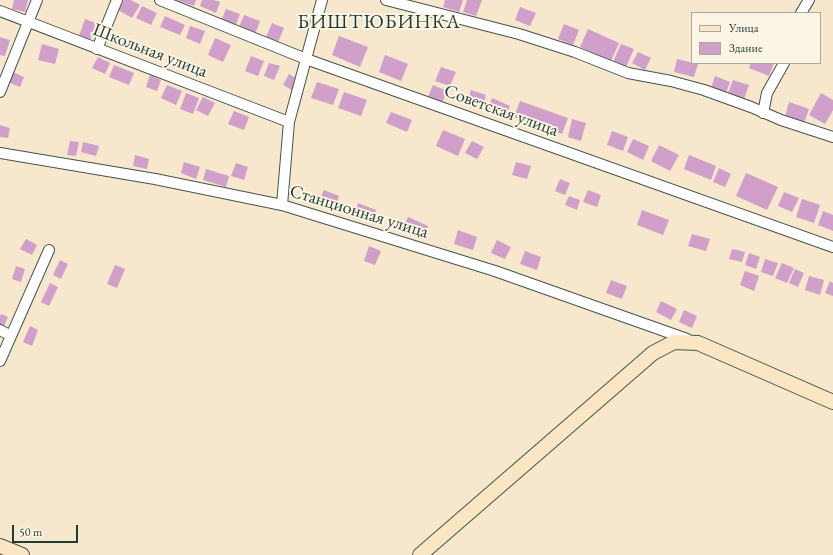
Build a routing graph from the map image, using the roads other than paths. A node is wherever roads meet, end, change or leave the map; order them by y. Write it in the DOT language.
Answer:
graph roads {
  1 [pos="37,0"];
  2 [pos="117,0"];
  3 [pos="160,0"];
  4 [pos="322,0"];
  5 [pos="386,0"];
  6 [pos="809,0"];
  7 [pos="0,11"];
  8 [pos="802,12"];
  9 [pos="29,22"];
  10 [pos="97,49"];
  11 [pos="306,59"];
  12 [pos="783,64"];
  13 [pos="0,92"];
  14 [pos="763,113"];
  15 [pos="289,122"];
  16 [pos="833,137"];
  17 [pos="0,152"];
  18 [pos="282,205"];
  19 [pos="833,247"];
  20 [pos="49,250"];
  21 [pos="0,330"];
  22 [pos="11,336"];
  23 [pos="698,343"];
  24 [pos="0,362"];
  25 [pos="833,402"];
  26 [pos="0,546"];
  27 [pos="22,555"];
  28 [pos="420,555"];
  1 -- 9 [label="street"];
  2 -- 10 [label="street"];
  3 -- 11 [label="street, Советская улица"];
  4 -- 11 [label="street"];
  5 -- 14 [label="street"];
  6 -- 8 [label="street"];
  7 -- 9 [label="street, Школьная улица"];
  9 -- 10 [label="street, Школьная улица"];
  9 -- 13 [label="street"];
  10 -- 15 [label="street, Школьная улица"];
  11 -- 15 [label="street"];
  11 -- 19 [label="street, Советская улица"];
  12 -- 14 [label="street"];
  14 -- 16 [label="street"];
  15 -- 18 [label="street"];
  17 -- 18 [label="street, Станционная улица"];
  18 -- 23 [label="street, Станционная улица"];
  20 -- 22 [label="street"];
  21 -- 22 [label="street"];
  22 -- 24 [label="street"];
  23 -- 25 [label="street"];
  23 -- 28 [label="street"];
  26 -- 27 [label="street"];
}
